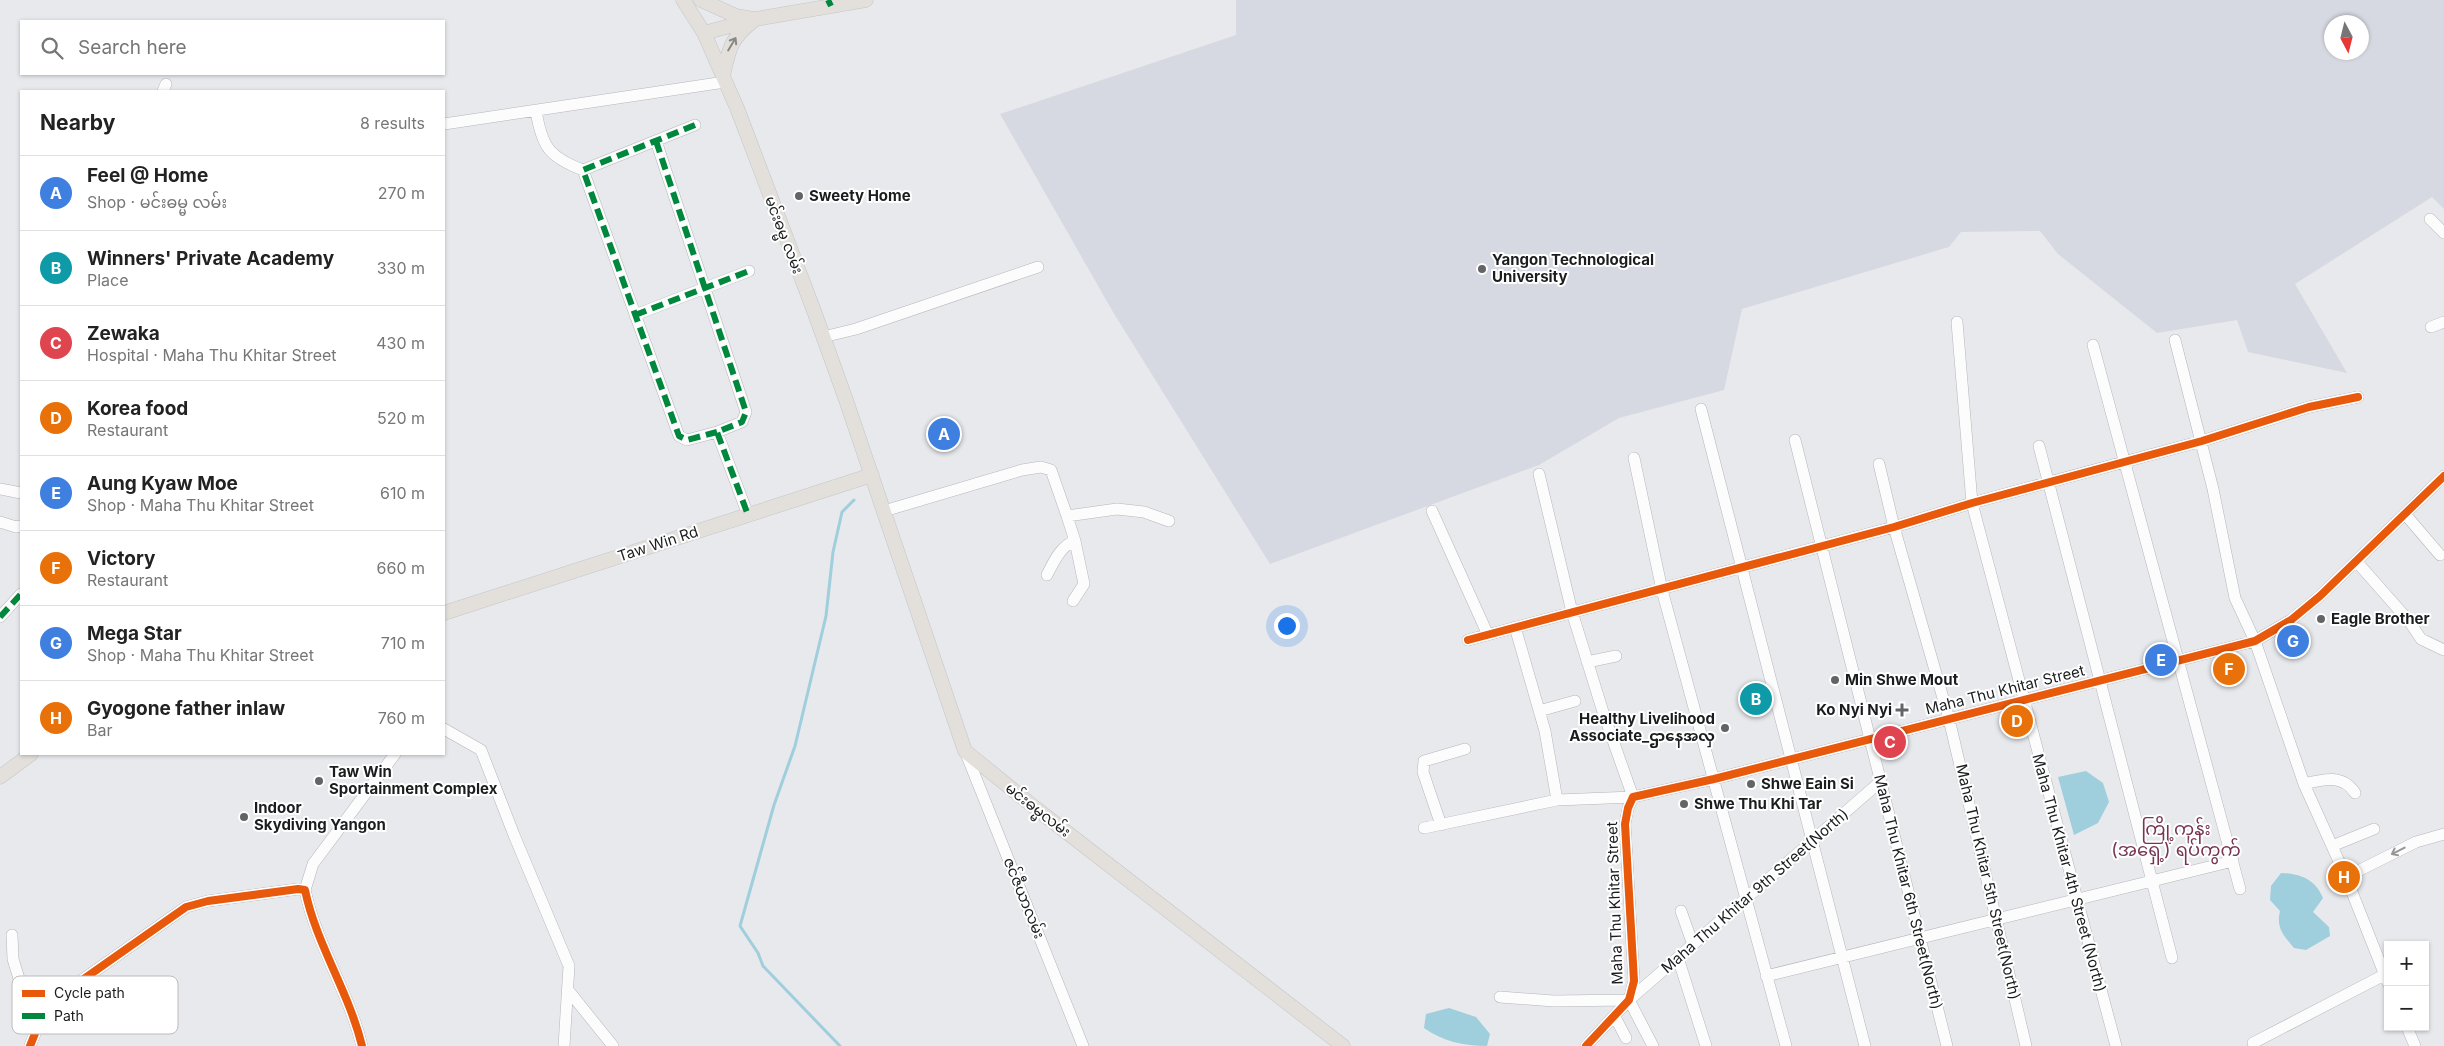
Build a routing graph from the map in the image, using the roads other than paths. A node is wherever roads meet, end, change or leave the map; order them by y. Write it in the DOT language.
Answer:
graph roads {
  1 [pos="683,0"];
  2 [pos="701,0"];
  3 [pos="866,0"];
  4 [pos="830,3"];
  5 [pos="756,19"];
  6 [pos="704,33"];
  7 [pos="724,79"];
  8 [pos="536,111"];
  9 [pos="445,124"];
  10 [pos="695,125"];
  11 [pos="656,141"];
  12 [pos="583,170"];
  13 [pos="2430,219"];
  14 [pos="2444,233"];
  15 [pos="1038,267"];
  16 [pos="749,271"];
  17 [pos="704,290"];
  18 [pos="635,315"];
  19 [pos="1957,322"];
  20 [pos="2444,322"];
  21 [pos="2431,328"];
  22 [pos="823,338"];
  23 [pos="2175,340"];
  24 [pos="2093,345"];
  25 [pos="2358,397"];
  26 [pos="1701,409"];
  27 [pos="717,432"];
  28 [pos="1795,440"];
  29 [pos="2202,441"];
  30 [pos="2039,446"];
  31 [pos="1634,458"];
  32 [pos="2124,462"];
  33 [pos="1879,464"];
  34 [pos="1539,474"];
  35 [pos="872,475"];
  36 [pos="2444,476"];
  37 [pos="2048,483"];
  38 [pos="0,488"];
  39 [pos="20,493"];
  40 [pos="1972,503"];
  41 [pos="884,511"];
  42 [pos="1432,511"];
  43 [pos="2405,514"];
  44 [pos="748,515"];
  45 [pos="1067,516"];
  46 [pos="1169,521"];
  47 [pos="0,522"];
  48 [pos="20,526"];
  49 [pos="1894,527"];
  50 [pos="1075,541"];
  51 [pos="1821,546"];
  52 [pos="2440,555"];
  53 [pos="2356,561"];
  54 [pos="1742,567"];
  55 [pos="1047,575"];
  56 [pos="1662,590"];
  57 [pos="20,595"];
  58 [pos="1073,601"];
  59 [pos="1572,612"];
  60 [pos="445,613"];
  61 [pos="0,617"];
  62 [pos="1515,628"];
  63 [pos="1488,634"];
  64 [pos="1468,640"];
  65 [pos="2255,641"];
  66 [pos="2444,650"];
  67 [pos="1616,656"];
  68 [pos="2178,660"];
  69 [pos="1587,662"];
  70 [pos="2101,680"];
  71 [pos="2024,700"];
  72 [pos="1575,701"];
  73 [pos="1539,711"];
  74 [pos="1949,719"];
  75 [pos="445,730"];
  76 [pos="1870,739"];
  77 [pos="1466,749"];
  78 [pos="965,751"];
  79 [pos="30,755"];
  80 [pos="394,755"];
  81 [pos="1792,758"];
  82 [pos="0,777"];
  83 [pos="1714,779"];
  84 [pos="1880,782"];
  85 [pos="2304,784"];
  86 [pos="2355,793"];
  87 [pos="1633,797"];
  88 [pos="1557,800"];
  89 [pos="1441,825"];
  90 [pos="1424,828"];
  91 [pos="2374,829"];
  92 [pos="2444,834"];
  93 [pos="1813,840"];
  94 [pos="2332,846"];
  95 [pos="2233,861"];
  96 [pos="2346,878"];
  97 [pos="2152,881"];
  98 [pos="2240,889"];
  99 [pos="304,890"];
  100 [pos="1746,897"];
  101 [pos="2076,900"];
  102 [pos="1681,910"];
  103 [pos="1997,919"];
  104 [pos="12,936"];
  105 [pos="1920,938"];
  106 [pos="1693,945"];
  107 [pos="1678,958"];
  108 [pos="1840,958"];
  109 [pos="2172,958"];
  110 [pos="2384,974"];
  111 [pos="18,976"];
  112 [pos="88,976"];
  113 [pos="1766,976"];
  114 [pos="2384,980"];
  115 [pos="568,990"];
  116 [pos="1500,997"];
  117 [pos="1629,1000"];
  118 [pos="1615,1017"];
  119 [pos="2409,1031"];
  120 [pos="35,1034"];
  121 [pos="1626,1038"];
  122 [pos="2253,1043"];
  123 [pos="30,1046"];
  124 [pos="362,1046"];
  125 [pos="564,1046"];
  126 [pos="613,1046"];
  127 [pos="1082,1046"];
  128 [pos="1343,1046"];
  129 [pos="1586,1046"];
  130 [pos="1653,1046"];
  131 [pos="1706,1046"];
  132 [pos="1786,1046"];
  133 [pos="1865,1046"];
  134 [pos="1947,1046"];
  135 [pos="2026,1046"];
  136 [pos="2116,1046"];
  137 [pos="2415,1046"];
  1 -- 6 [label="main road, မင်းဓမ္မ လမ်း"];
  2 -- 5 [label="main road"];
  3 -- 4 [label="main road"];
  4 -- 5 [label="main road"];
  5 -- 6 [label="main road"];
  7 -- 5 [label="main road, one-way"];
  6 -- 7 [label="main road, မင်းဓမ္မ လမ်း"];
  7 -- 8 [label="street"];
  7 -- 22 [label="main road, မင်းဓမ္မ လမ်း"];
  8 -- 9 [label="street"];
  8 -- 12 [label="street"];
  10 -- 11 [label="street"];
  11 -- 12 [label="street"];
  11 -- 17 [label="street"];
  12 -- 18 [label="street"];
  13 -- 14 [label="street"];
  15 -- 22 [label="street"];
  16 -- 17 [label="street"];
  17 -- 18 [label="street"];
  17 -- 27 [label="street"];
  18 -- 27 [label="street"];
  19 -- 40 [label="street, Maha Thu Khitar 4th Street (North)"];
  20 -- 21 [label="street"];
  22 -- 35 [label="main road, မင်းဓမ္မ လမ်း"];
  23 -- 29 [label="street"];
  24 -- 32 [label="street"];
  25 -- 29 [label="street"];
  26 -- 54 [label="street"];
  27 -- 44 [label="street"];
  28 -- 51 [label="street, Maha Thu Khitar 6th Street(North)"];
  29 -- 32 [label="street"];
  29 -- 65 [label="street"];
  30 -- 37 [label="street"];
  31 -- 56 [label="street"];
  32 -- 37 [label="street"];
  32 -- 68 [label="street"];
  33 -- 49 [label="street, Maha Thu Khitar 5th Street(North)"];
  34 -- 59 [label="street"];
  35 -- 41 [label="main road"];
  35 -- 44 [label="main road, Taw Win Rd"];
  36 -- 43 [label="street, Maha Thu Khitar Street"];
  37 -- 40 [label="street"];
  37 -- 70 [label="street"];
  38 -- 39 [label="street"];
  40 -- 49 [label="street"];
  40 -- 71 [label="street, Maha Thu Khitar 4th Street (North)"];
  41 -- 45 [label="street"];
  41 -- 78 [label="main road"];
  42 -- 63 [label="street"];
  43 -- 52 [label="street"];
  43 -- 53 [label="street, Maha Thu Khitar Street"];
  44 -- 60 [label="main road, Taw Win Rd"];
  45 -- 46 [label="street"];
  45 -- 50 [label="street"];
  47 -- 48 [label="street"];
  49 -- 51 [label="street"];
  49 -- 74 [label="street, Maha Thu Khitar 5th Street(North)"];
  50 -- 55 [label="street"];
  50 -- 58 [label="street"];
  51 -- 54 [label="street"];
  51 -- 76 [label="street, Maha Thu Khitar 6th Street(North)"];
  53 -- 65 [label="street, Maha Thu Khitar Street"];
  53 -- 66 [label="street"];
  54 -- 56 [label="street"];
  54 -- 81 [label="street"];
  56 -- 59 [label="street"];
  56 -- 83 [label="street"];
  57 -- 61 [label="street"];
  59 -- 62 [label="street"];
  59 -- 69 [label="street"];
  62 -- 63 [label="street"];
  62 -- 73 [label="street"];
  63 -- 64 [label="street"];
  65 -- 68 [label="street, Maha Thu Khitar Street"];
  65 -- 85 [label="street"];
  67 -- 69 [label="street"];
  68 -- 70 [label="street, Maha Thu Khitar Street"];
  68 -- 95 [label="street"];
  69 -- 87 [label="street"];
  70 -- 71 [label="street, Maha Thu Khitar Street"];
  70 -- 97 [label="street"];
  71 -- 74 [label="street, Maha Thu Khitar Street"];
  71 -- 101 [label="street, Maha Thu Khitar 4th Street (North)"];
  72 -- 73 [label="street"];
  73 -- 88 [label="street"];
  74 -- 76 [label="street, Maha Thu Khitar Street"];
  74 -- 103 [label="street, Maha Thu Khitar 5th Street(North)"];
  75 -- 115 [label="street"];
  76 -- 81 [label="street, Maha Thu Khitar Street"];
  76 -- 84 [label="street, Maha Thu Khitar 6th Street(North)"];
  77 -- 89 [label="street"];
  78 -- 127 [label="street, ဇင်ဇီယာလမ်း"];
  78 -- 128 [label="main road, မင်းဓမ္မလမ်း"];
  79 -- 82 [label="main road"];
  80 -- 99 [label="street"];
  81 -- 83 [label="street, Maha Thu Khitar Street"];
  81 -- 93 [label="street"];
  83 -- 87 [label="street, Maha Thu Khitar Street"];
  83 -- 100 [label="street"];
  84 -- 93 [label="street, Maha Thu Khitar 9th Street(North)"];
  84 -- 105 [label="street, Maha Thu Khitar 6th Street(North)"];
  85 -- 86 [label="street"];
  85 -- 94 [label="street"];
  87 -- 88 [label="street"];
  87 -- 117 [label="street, Maha Thu Khitar Street"];
  88 -- 89 [label="street"];
  89 -- 90 [label="street"];
  91 -- 94 [label="street"];
  92 -- 96 [label="street, one-way"];
  93 -- 100 [label="street, Maha Thu Khitar 9th Street(North)"];
  93 -- 108 [label="street"];
  94 -- 96 [label="street"];
  95 -- 97 [label="street"];
  95 -- 98 [label="street"];
  96 -- 110 [label="street"];
  97 -- 101 [label="street"];
  97 -- 109 [label="street"];
  99 -- 112 [label="street"];
  99 -- 124 [label="street"];
  100 -- 106 [label="street, Maha Thu Khitar 9th Street(North)"];
  100 -- 113 [label="street"];
  101 -- 103 [label="street"];
  101 -- 136 [label="street, Maha Thu Khitar 4th Street (North)"];
  102 -- 106 [label="street"];
  103 -- 105 [label="street"];
  103 -- 135 [label="street, Maha Thu Khitar 5th Street(North)"];
  104 -- 111 [label="street"];
  105 -- 108 [label="street"];
  105 -- 134 [label="street, Maha Thu Khitar 6th Street(North)"];
  106 -- 107 [label="street, Maha Thu Khitar 9th Street(North)"];
  107 -- 117 [label="street, Maha Thu Khitar 9th Street(North)"];
  107 -- 131 [label="street"];
  108 -- 113 [label="street"];
  108 -- 133 [label="street"];
  113 -- 132 [label="street"];
  114 -- 122 [label="street"];
  115 -- 125 [label="street"];
  115 -- 126 [label="street"];
  116 -- 117 [label="street"];
  117 -- 118 [label="street, Maha Thu Khitar Street"];
  117 -- 130 [label="street"];
  118 -- 121 [label="street"];
  118 -- 129 [label="street, Maha Thu Khitar Street"];
  119 -- 137 [label="street"];
  120 -- 123 [label="street"];
}
